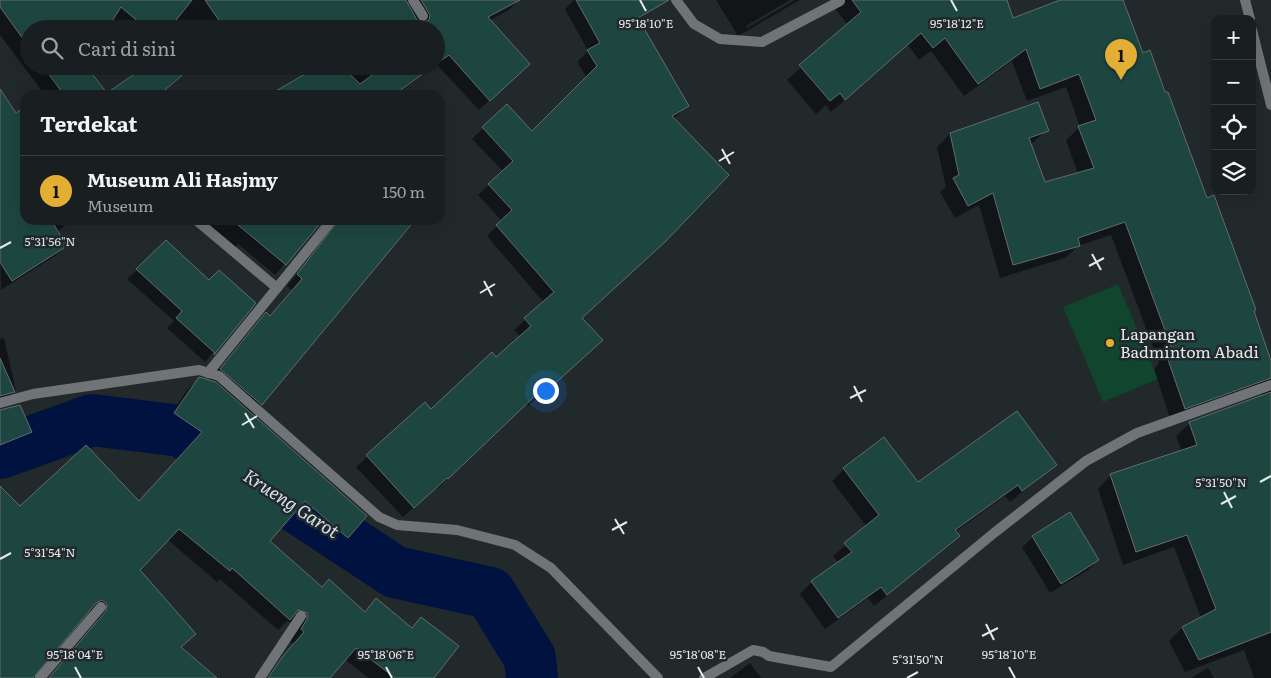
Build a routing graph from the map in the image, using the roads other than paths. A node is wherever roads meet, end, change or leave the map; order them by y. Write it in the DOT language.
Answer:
graph roads {
  1 [pos="413,0"];
  2 [pos="676,0"];
  3 [pos="1245,0"];
  4 [pos="840,2"];
  5 [pos="1249,15"];
  6 [pos="423,16"];
  7 [pos="1256,46"];
  8 [pos="1271,105"];
  9 [pos="202,225"];
  10 [pos="328,225"];
  11 [pos="276,288"];
  12 [pos="208,373"];
  13 [pos="1271,385"];
  14 [pos="0,404"];
  15 [pos="101,607"];
  16 [pos="301,616"];
  17 [pos="40,678"];
  18 [pos="260,678"];
  19 [pos="658,678"];
  20 [pos="704,678"];
  1 -- 6 [label="street"];
  2 -- 4 [label="street"];
  3 -- 5 [label="street"];
  7 -- 8 [label="street"];
  9 -- 11 [label="street"];
  10 -- 11 [label="street"];
  11 -- 12 [label="street"];
  12 -- 14 [label="street"];
  12 -- 19 [label="street"];
  13 -- 20 [label="street"];
  15 -- 17 [label="street"];
  16 -- 18 [label="street"];
}
